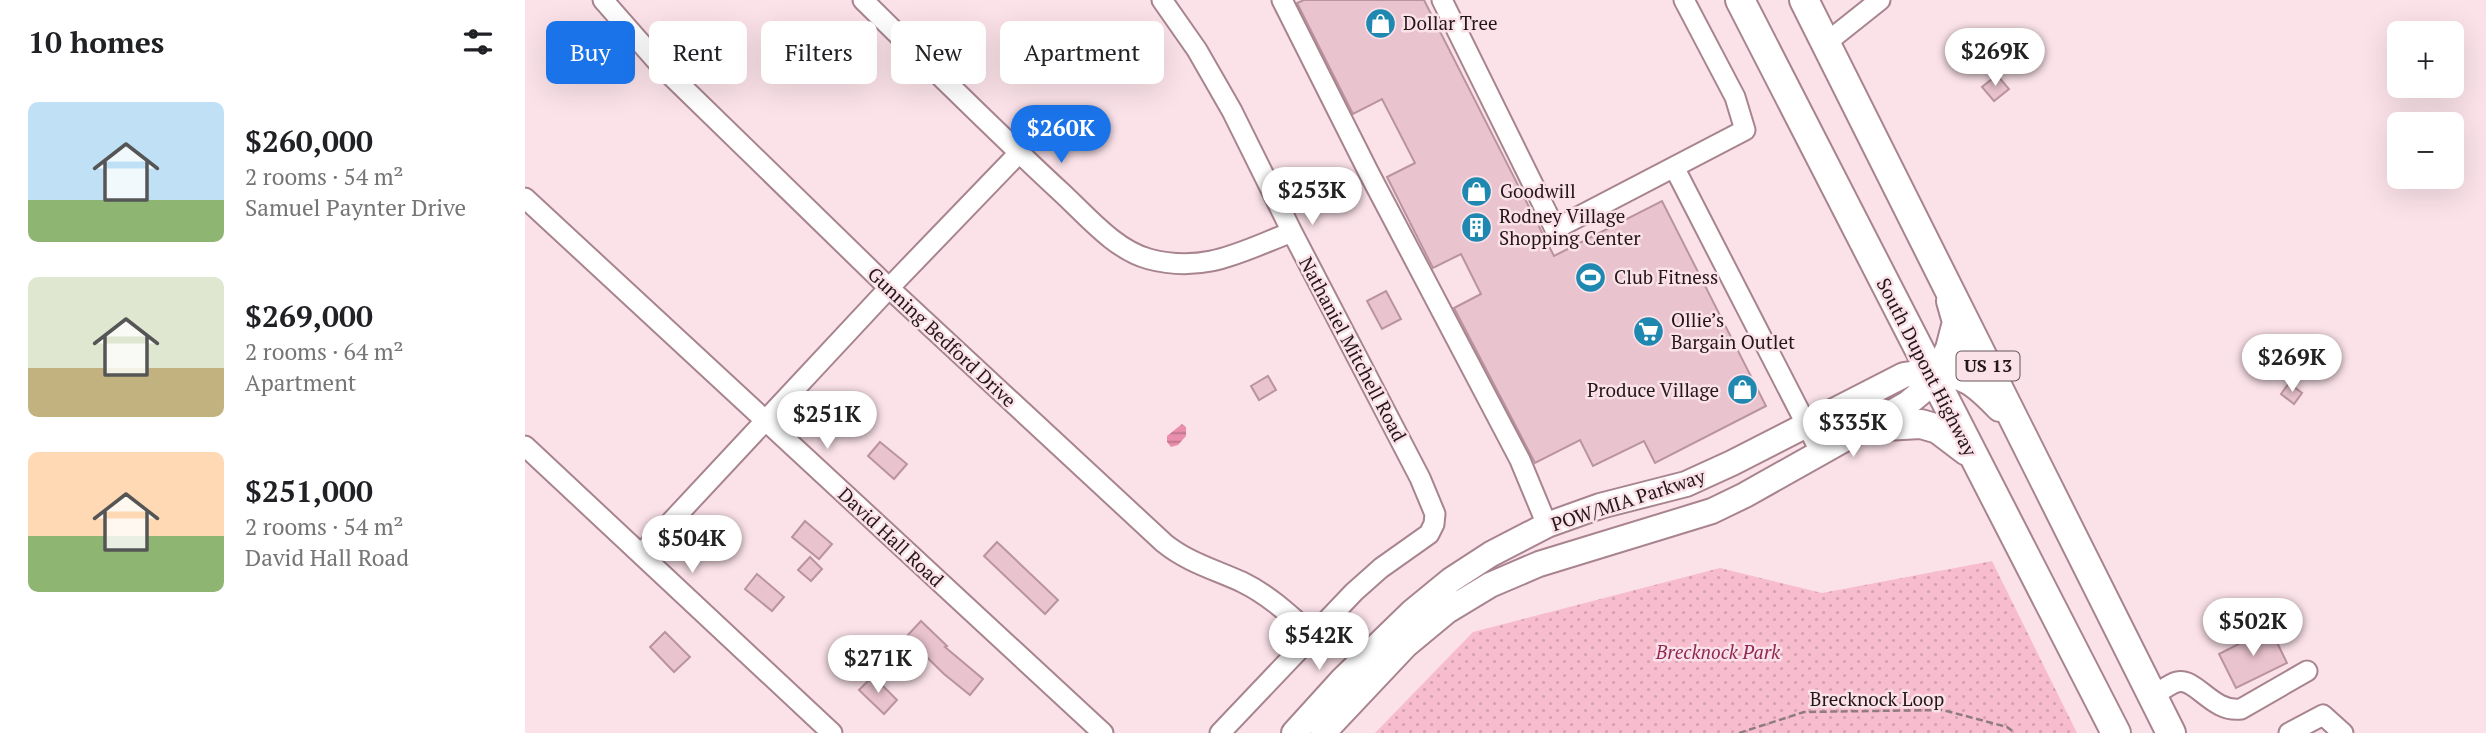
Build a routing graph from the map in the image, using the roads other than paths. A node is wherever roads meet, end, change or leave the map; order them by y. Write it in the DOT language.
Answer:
graph roads {
  1 [pos="603,0"];
  2 [pos="863,0"];
  3 [pos="1162,0"];
  4 [pos="1282,0"];
  5 [pos="1442,0"];
  6 [pos="1684,0"];
  7 [pos="1740,0"];
  8 [pos="1804,0"];
  9 [pos="1880,0"];
  10 [pos="1826,43"];
  11 [pos="1019,153"];
  12 [pos="1674,167"];
  13 [pos="525,198"];
  14 [pos="1292,232"];
  15 [pos="1945,279"];
  16 [pos="889,288"];
  17 [pos="1935,374"];
  18 [pos="766,421"];
  19 [pos="1806,424"];
  20 [pos="2019,427"];
  21 [pos="1866,428"];
  22 [pos="525,446"];
  23 [pos="1820,451"];
  24 [pos="1974,457"];
  25 [pos="1547,525"];
  26 [pos="641,554"];
  27 [pos="1560,558"];
  28 [pos="1312,635"];
  29 [pos="2307,671"];
  30 [pos="2153,696"];
  31 [pos="832,733"];
  32 [pos="1103,733"];
  33 [pos="1220,733"];
  34 [pos="1294,733"];
  35 [pos="1323,733"];
  36 [pos="2116,733"];
  37 [pos="2171,733"];
  38 [pos="2289,733"];
  39 [pos="2343,733"];
  1 -- 16 [label="street, Gunning Bedford Drive"];
  2 -- 11 [label="street"];
  3 -- 14 [label="street, Nathaniel Mitchell Road"];
  4 -- 25 [label="street"];
  5 -- 12 [label="street"];
  6 -- 12 [label="street"];
  7 -- 17 [label="highway, South Dupont Highway / US 13"];
  8 -- 10 [label="highway, US 13"];
  9 -- 10 [label="street"];
  10 -- 15 [label="highway, US 13"];
  11 -- 14 [label="street"];
  11 -- 16 [label="street"];
  12 -- 19 [label="street"];
  13 -- 18 [label="street, David Hall Road"];
  14 -- 28 [label="street, Nathaniel Mitchell Road"];
  15 -- 17 [label="highway"];
  15 -- 20 [label="highway, US 13"];
  16 -- 18 [label="street"];
  16 -- 28 [label="street, Gunning Bedford Drive"];
  17 -- 19 [label="main road, POW/MIA Parkway"];
  17 -- 20 [label="highway"];
  17 -- 21 [label="main road, POW/MIA Parkway"];
  17 -- 24 [label="highway, South Dupont Highway / US 13"];
  18 -- 26 [label="street"];
  18 -- 32 [label="street, David Hall Road"];
  19 -- 23 [label="street"];
  19 -- 25 [label="main road, POW/MIA Parkway"];
  20 -- 30 [label="highway, US 13"];
  21 -- 23 [label="main road, POW/MIA Parkway"];
  21 -- 24 [label="highway"];
  22 -- 26 [label="street"];
  23 -- 27 [label="main road, POW/MIA Parkway"];
  24 -- 36 [label="highway, South Dupont Highway / US 13"];
  25 -- 27 [label="main road"];
  25 -- 34 [label="main road, POW/MIA Parkway"];
  26 -- 31 [label="street"];
  27 -- 35 [label="main road, POW/MIA Parkway"];
  28 -- 33 [label="street, Nathaniel Mitchell Road"];
  29 -- 30 [label="street"];
  30 -- 37 [label="highway, US 13"];
  38 -- 39 [label="street"];
}
